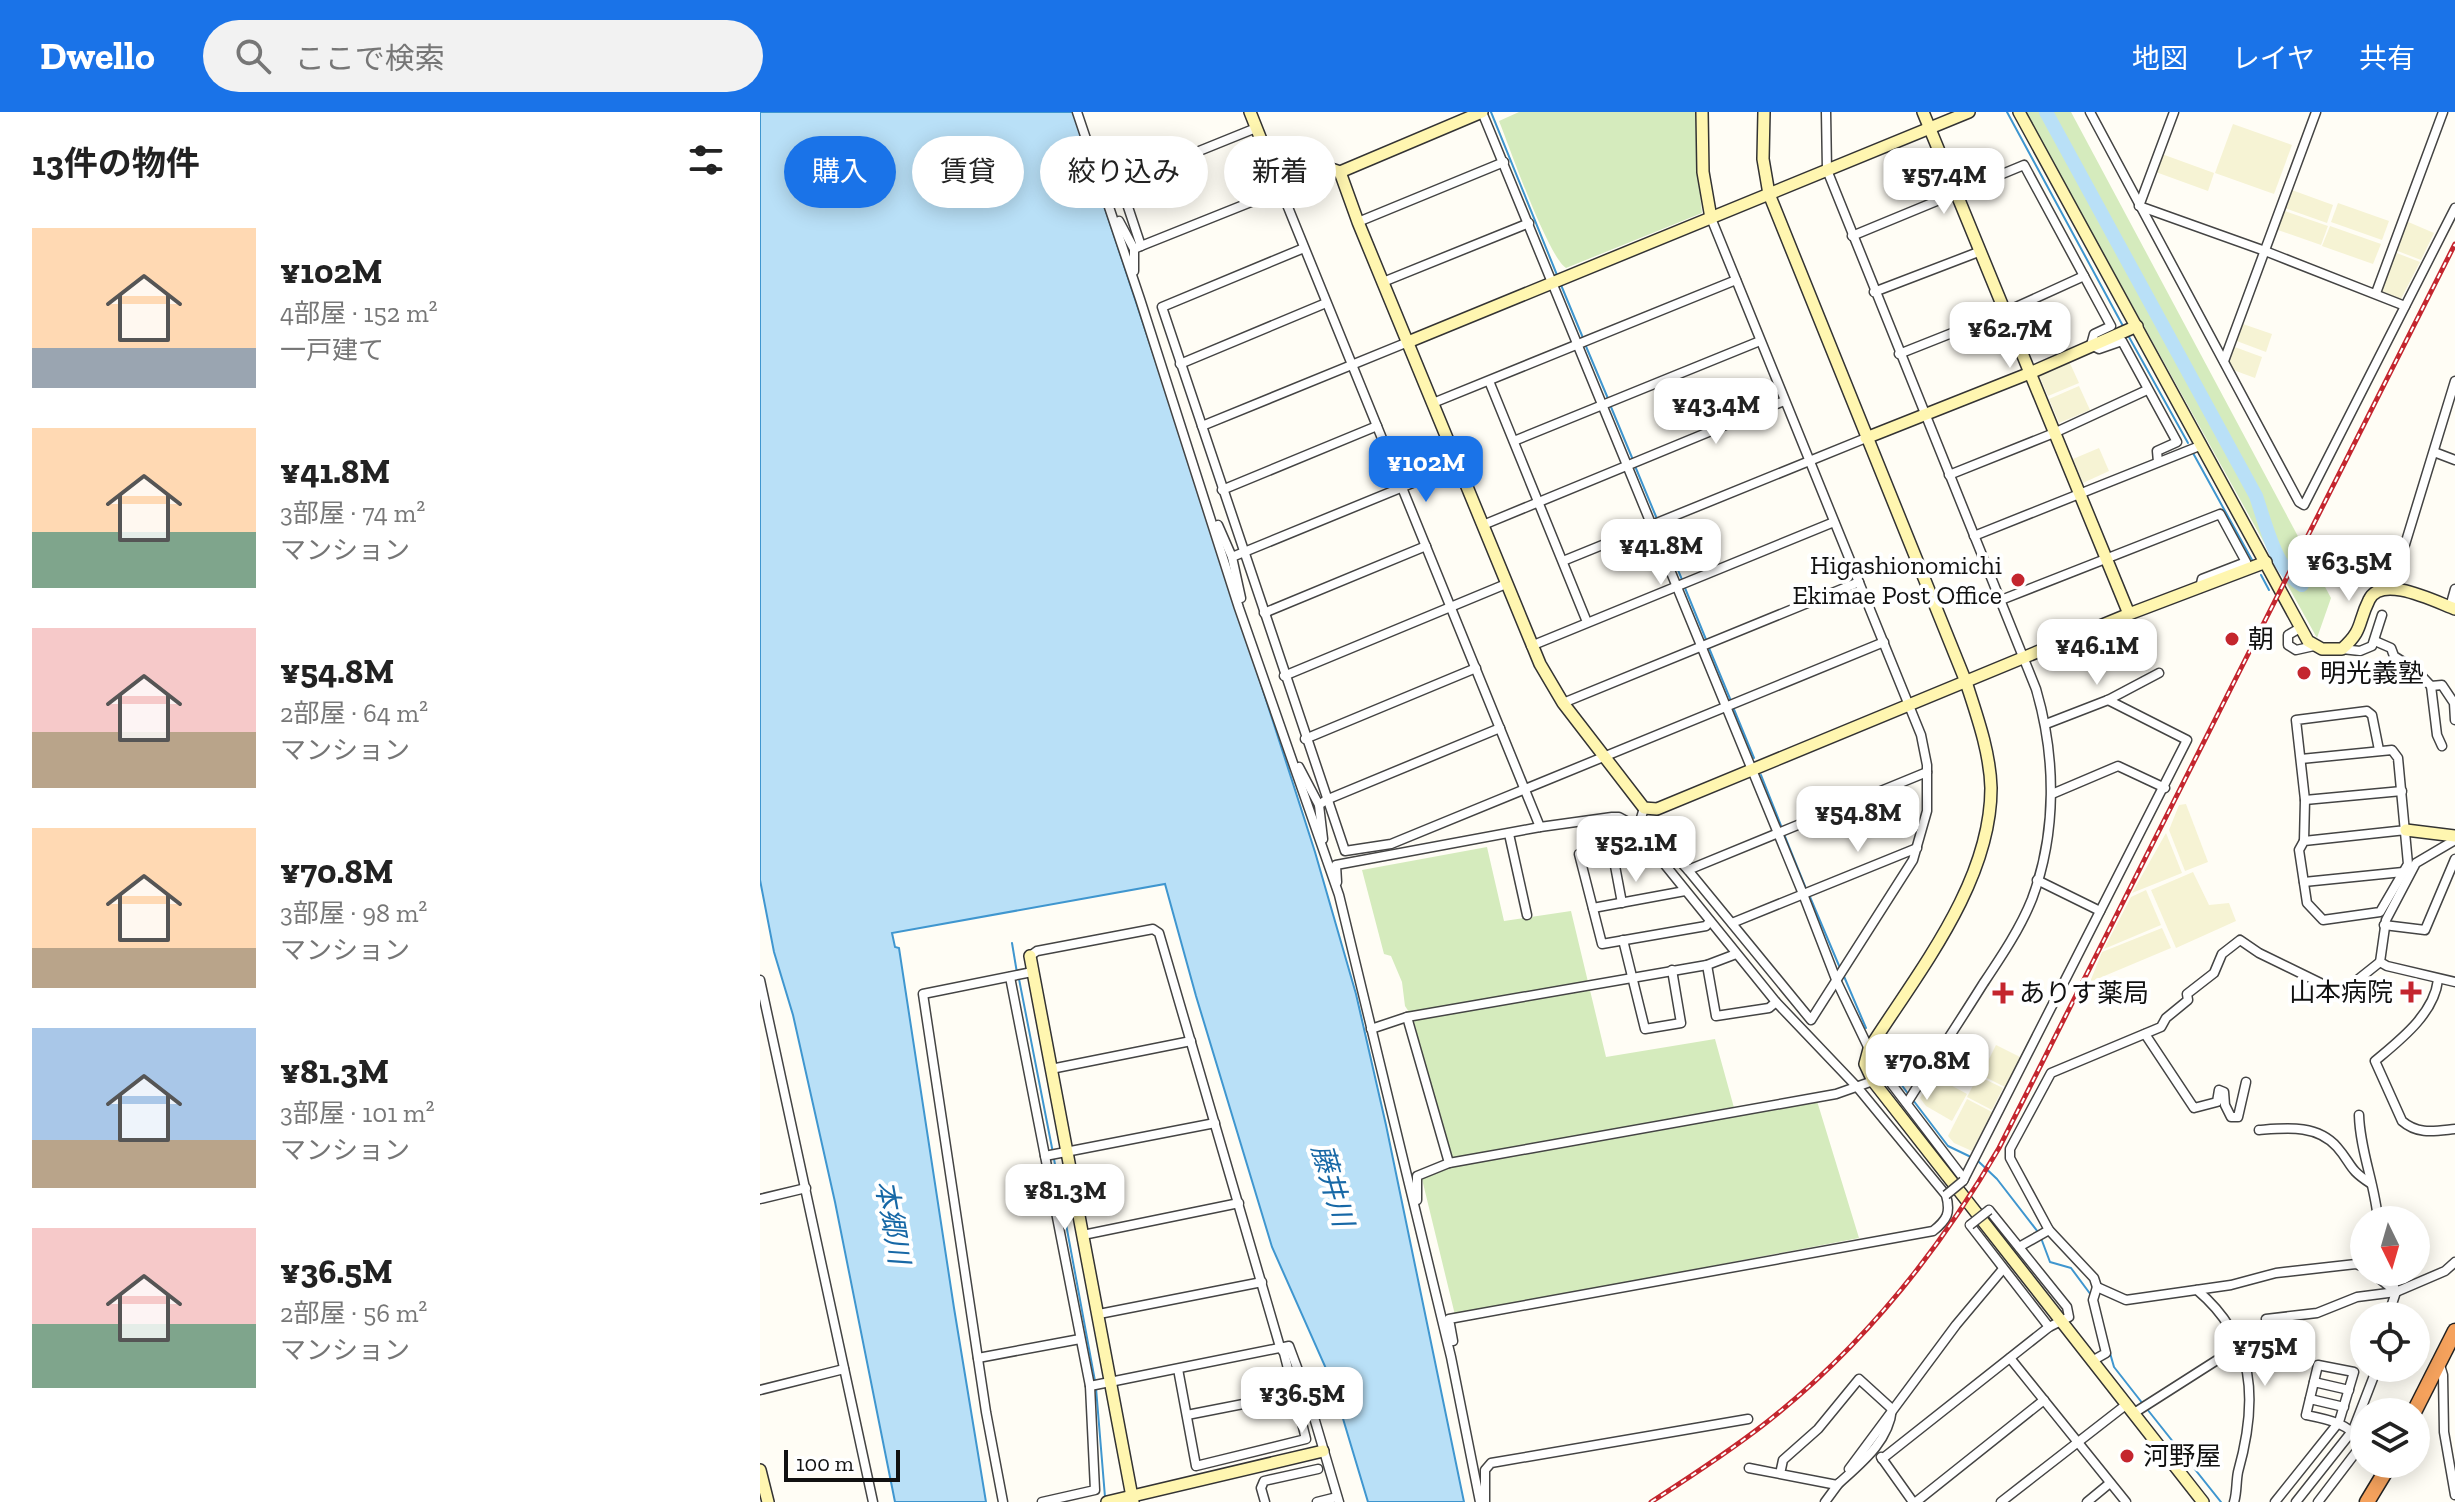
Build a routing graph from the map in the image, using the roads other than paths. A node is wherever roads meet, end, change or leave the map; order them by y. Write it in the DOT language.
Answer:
graph roads {
  1 [pos="1077,112"];
  2 [pos="1251,112"];
  3 [pos="1482,112"];
  4 [pos="1702,112"];
  5 [pos="1764,112"];
  6 [pos="1826,112"];
  7 [pos="1923,112"];
  8 [pos="1969,112"];
  9 [pos="2019,112"];
  10 [pos="2090,112"];
  11 [pos="2174,112"];
  12 [pos="2316,112"];
  13 [pos="2443,112"];
  14 [pos="1256,128"];
  15 [pos="1931,128"];
  16 [pos="1259,136"];
  17 [pos="1504,162"];
  18 [pos="1827,170"];
  19 [pos="1336,171"];
  20 [pos="1340,172"];
  21 [pos="1769,194"];
  22 [pos="1957,194"];
  23 [pos="2139,206"];
  24 [pos="1237,208"];
  25 [pos="1288,208"];
  26 [pos="2455,208"];
  27 [pos="1111,212"];
  28 [pos="1711,218"];
  29 [pos="1358,222"];
  30 [pos="1529,223"];
  31 [pos="1852,236"];
  32 [pos="1138,248"];
  33 [pos="1304,248"];
  34 [pos="1981,251"];
  35 [pos="2265,251"];
  36 [pos="2084,276"];
  37 [pos="1736,280"];
  38 [pos="1557,281"];
  39 [pos="1383,282"];
  40 [pos="1874,292"];
  41 [pos="2376,293"];
  42 [pos="1140,299"];
  43 [pos="1326,303"];
  44 [pos="2405,306"];
  45 [pos="2005,312"];
  46 [pos="2137,326"];
  47 [pos="1760,341"];
  48 [pos="1408,342"];
  49 [pos="1582,343"];
  50 [pos="2091,345"];
  51 [pos="1899,354"];
  52 [pos="2224,361"];
  53 [pos="1180,364"];
  54 [pos="1352,365"];
  55 [pos="2030,373"];
  56 [pos="1489,381"];
  57 [pos="2455,381"];
  58 [pos="2147,390"];
  59 [pos="1784,401"];
  60 [pos="1433,403"];
  61 [pos="1607,404"];
  62 [pos="1924,414"];
  63 [pos="1202,426"];
  64 [pos="1377,426"];
  65 [pos="2054,433"];
  66 [pos="1866,438"];
  67 [pos="1514,441"];
  68 [pos="2202,445"];
  69 [pos="2434,452"];
  70 [pos="2455,460"];
  71 [pos="1810,461"];
  72 [pos="2158,462"];
  73 [pos="1632,463"];
  74 [pos="1459,464"];
  75 [pos="1949,475"];
  76 [pos="1402,487"];
  77 [pos="1222,490"];
  78 [pos="2079,494"];
  79 [pos="1539,502"];
  80 [pos="1209,511"];
  81 [pos="1834,522"];
  82 [pos="1656,524"];
  83 [pos="1483,525"];
  84 [pos="1974,536"];
  85 [pos="1426,546"];
  86 [pos="1243,552"];
  87 [pos="1232,557"];
  88 [pos="2106,558"];
  89 [pos="1563,561"];
  90 [pos="2266,562"];
  91 [pos="1859,582"];
  92 [pos="1506,584"];
  93 [pos="1681,584"];
  94 [pos="2392,587"];
  95 [pos="2200,588"];
  96 [pos="2455,589"];
  97 [pos="2001,600"];
  98 [pos="1239,608"];
  99 [pos="1451,608"];
  100 [pos="2452,608"];
  101 [pos="1264,613"];
  102 [pos="2129,614"];
  103 [pos="2382,615"];
  104 [pos="1587,622"];
  105 [pos="2300,628"];
  106 [pos="2375,641"];
  107 [pos="1884,642"];
  108 [pos="1706,645"];
  109 [pos="1531,646"];
  110 [pos="2314,646"];
  111 [pos="2342,649"];
  112 [pos="2023,657"];
  113 [pos="1476,668"];
  114 [pos="2159,673"];
  115 [pos="1284,676"];
  116 [pos="1966,682"];
  117 [pos="2431,686"];
  118 [pos="2108,700"];
  119 [pos="1563,703"];
  120 [pos="1908,705"];
  121 [pos="1731,706"];
  122 [pos="2454,717"];
  123 [pos="2437,720"];
  124 [pos="2046,724"];
  125 [pos="1500,728"];
  126 [pos="1305,739"];
  127 [pos="2442,746"];
  128 [pos="2379,750"];
  129 [pos="1604,757"];
  130 [pos="2301,759"];
  131 [pos="1294,766"];
  132 [pos="1753,769"];
  133 [pos="1927,772"];
  134 [pos="2165,788"];
  135 [pos="1527,790"];
  136 [pos="2402,791"];
  137 [pos="2052,794"];
  138 [pos="2305,800"];
  139 [pos="1322,802"];
  140 [pos="1642,813"];
  141 [pos="1632,824"];
  142 [pos="1540,827"];
  143 [pos="2406,830"];
  144 [pos="1782,831"];
  145 [pos="1509,834"];
  146 [pos="2455,838"];
  147 [pos="2304,841"];
  148 [pos="1917,848"];
  149 [pos="1323,850"];
  150 [pos="2455,859"];
  151 [pos="1336,865"];
  152 [pos="1688,870"];
  153 [pos="2403,872"];
  154 [pos="2037,880"];
  155 [pos="2304,882"];
  156 [pos="1685,891"];
  157 [pos="1806,892"];
  158 [pos="1339,895"];
  159 [pos="1622,903"];
  160 [pos="1593,908"];
  161 [pos="2100,911"];
  162 [pos="1527,915"];
  163 [pos="1710,921"];
  164 [pos="1732,923"];
  165 [pos="2384,925"];
  166 [pos="1623,940"];
  167 [pos="1736,954"];
  168 [pos="1030,956"];
  169 [pos="2380,962"];
  170 [pos="1707,965"];
  171 [pos="1672,970"];
  172 [pos="1032,972"];
  173 [pos="1632,976"];
  174 [pos="1010,977"];
  175 [pos="1841,977"];
  176 [pos="760,980"];
  177 [pos="2438,980"];
  178 [pos="2455,982"];
  179 [pos="1776,1002"];
  180 [pos="763,1008"];
  181 [pos="1407,1017"];
  182 [pos="1371,1029"];
  183 [pos="1878,1034"];
  184 [pos="2145,1034"];
  185 [pos="1191,1041"];
  186 [pos="1869,1049"];
  187 [pos="1051,1069"];
  188 [pos="1873,1081"];
  189 [pos="2246,1082"];
  190 [pos="1858,1088"];
  191 [pos="1910,1098"];
  192 [pos="2359,1115"];
  193 [pos="1215,1123"];
  194 [pos="2455,1129"];
  195 [pos="2259,1130"];
  196 [pos="1063,1152"];
  197 [pos="1045,1156"];
  198 [pos="1449,1163"];
  199 [pos="1964,1180"];
  200 [pos="2370,1183"];
  201 [pos="806,1188"];
  202 [pos="1946,1195"];
  203 [pos="760,1199"];
  204 [pos="1239,1203"];
  205 [pos="2377,1206"];
  206 [pos="1417,1212"];
  207 [pos="2043,1233"];
  208 [pos="1083,1235"];
  209 [pos="2019,1247"];
  210 [pos="2455,1262"];
  211 [pos="2350,1265"];
  212 [pos="2003,1269"];
  213 [pos="1262,1282"];
  214 [pos="2388,1286"];
  215 [pos="2394,1286"];
  216 [pos="2197,1290"];
  217 [pos="2396,1292"];
  218 [pos="2095,1294"];
  219 [pos="2393,1302"];
  220 [pos="1099,1314"];
  221 [pos="2062,1322"];
  222 [pos="2049,1327"];
  223 [pos="2455,1333"];
  224 [pos="1080,1339"];
  225 [pos="2239,1346"];
  226 [pos="1280,1347"];
  227 [pos="1451,1357"];
  228 [pos="978,1358"];
  229 [pos="2010,1358"];
  230 [pos="2092,1361"];
  231 [pos="2439,1365"];
  232 [pos="844,1369"];
  233 [pos="1178,1369"];
  234 [pos="2314,1382"];
  235 [pos="1108,1384"];
  236 [pos="1090,1386"];
  237 [pos="760,1390"];
  238 [pos="2349,1390"];
  239 [pos="1294,1394"];
  240 [pos="2421,1398"];
  241 [pos="2310,1399"];
  242 [pos="2044,1400"];
  243 [pos="2138,1407"];
  244 [pos="2344,1407"];
  245 [pos="1892,1409"];
  246 [pos="1187,1415"];
  247 [pos="1748,1419"];
  248 [pos="2339,1422"];
  249 [pos="2350,1428"];
  250 [pos="2455,1428"];
  251 [pos="2444,1432"];
  252 [pos="2350,1434"];
  253 [pos="2077,1442"];
  254 [pos="1323,1451"];
  255 [pos="1874,1451"];
  256 [pos="1882,1459"];
  257 [pos="2350,1460"];
  258 [pos="1749,1468"];
  259 [pos="1318,1469"];
  260 [pos="760,1470"];
  261 [pos="1780,1474"];
  262 [pos="2382,1478"];
  263 [pos="2110,1483"];
  264 [pos="1837,1485"];
  265 [pos="2455,1495"];
  266 [pos="1132,1499"];
  267 [pos="1338,1500"];
  268 [pos="1111,1501"];
  269 [pos="768,1502"];
  270 [pos="873,1502"];
  271 [pos="1003,1502"];
  272 [pos="1042,1502"];
  273 [pos="1265,1502"];
  274 [pos="1317,1502"];
  275 [pos="1483,1502"];
  276 [pos="1825,1502"];
  277 [pos="1914,1502"];
  278 [pos="2001,1502"];
  279 [pos="2087,1502"];
  280 [pos="2126,1502"];
  281 [pos="2203,1502"];
  282 [pos="2234,1502"];
  283 [pos="2275,1502"];
  284 [pos="2296,1502"];
  285 [pos="2318,1502"];
  286 [pos="2367,1502"];
  1 -- 27 [label="street"];
  2 -- 14 [label="street"];
  3 -- 17 [label="street"];
  3 -- 20 [label="street"];
  4 -- 28 [label="street"];
  5 -- 21 [label="street"];
  6 -- 18 [label="street"];
  7 -- 15 [label="street"];
  8 -- 15 [label="street"];
  9 -- 46 [label="street"];
  10 -- 23 [label="street"];
  11 -- 23 [label="street"];
  12 -- 35 [label="street"];
  13 -- 41 [label="street"];
  14 -- 16 [label="street"];
  14 -- 32 [label="street"];
  15 -- 18 [label="street"];
  15 -- 22 [label="street"];
  17 -- 29 [label="street"];
  17 -- 30 [label="street"];
  18 -- 21 [label="street"];
  18 -- 31 [label="street"];
  19 -- 20 [label="street"];
  20 -- 29 [label="street"];
  21 -- 28 [label="street"];
  21 -- 66 [label="street"];
  22 -- 31 [label="street"];
  22 -- 34 [label="street"];
  22 -- 36 [label="street"];
  23 -- 35 [label="street"];
  23 -- 52 [label="street"];
  24 -- 32 [label="street"];
  25 -- 33 [label="street"];
  26 -- 44 [label="street"];
  27 -- 32 [label="street"];
  27 -- 42 [label="street"];
  28 -- 37 [label="street"];
  28 -- 38 [label="street"];
  29 -- 39 [label="street"];
  30 -- 38 [label="street"];
  30 -- 39 [label="street"];
  31 -- 40 [label="street"];
  32 -- 42 [label="street"];
  33 -- 43 [label="street"];
  33 -- 53 [label="street"];
  34 -- 40 [label="street"];
  34 -- 45 [label="street"];
  35 -- 41 [label="street"];
  35 -- 52 [label="street"];
  36 -- 45 [label="street"];
  36 -- 50 [label="street"];
  37 -- 47 [label="street"];
  37 -- 49 [label="street"];
  38 -- 48 [label="street"];
  38 -- 49 [label="street"];
  39 -- 48 [label="street"];
  40 -- 51 [label="street"];
  41 -- 44 [label="street"];
  42 -- 80 [label="street"];
  43 -- 53 [label="street"];
  43 -- 54 [label="street"];
  44 -- 52 [label="street"];
  45 -- 51 [label="street"];
  45 -- 55 [label="street"];
  46 -- 50 [label="street"];
  46 -- 68 [label="street"];
  47 -- 59 [label="street"];
  47 -- 61 [label="street"];
  48 -- 54 [label="street"];
  48 -- 60 [label="street"];
  49 -- 56 [label="street"];
  49 -- 61 [label="street"];
  50 -- 55 [label="street"];
  50 -- 58 [label="street"];
  51 -- 62 [label="street"];
  53 -- 63 [label="street"];
  54 -- 63 [label="street"];
  54 -- 64 [label="street"];
  55 -- 62 [label="street"];
  55 -- 65 [label="street"];
  56 -- 60 [label="street"];
  56 -- 67 [label="street"];
  57 -- 69 [label="street"];
  58 -- 65 [label="street"];
  58 -- 72 [label="street"];
  59 -- 71 [label="street"];
  59 -- 73 [label="street"];
  60 -- 74 [label="street"];
  61 -- 67 [label="street"];
  61 -- 73 [label="street"];
  62 -- 66 [label="street"];
  62 -- 75 [label="street"];
  63 -- 77 [label="street"];
  64 -- 76 [label="street"];
  64 -- 77 [label="street"];
  65 -- 75 [label="street"];
  65 -- 78 [label="street"];
  66 -- 71 [label="street"];
  66 -- 116 [label="street"];
  67 -- 79 [label="street"];
  68 -- 72 [label="street"];
  68 -- 90 [label="street"];
  69 -- 70 [label="street"];
  69 -- 94 [label="street"];
  71 -- 81 [label="street"];
  71 -- 82 [label="street"];
  72 -- 78 [label="street"];
  73 -- 79 [label="street"];
  73 -- 82 [label="street"];
  74 -- 76 [label="street"];
  74 -- 83 [label="street"];
  75 -- 84 [label="street"];
  76 -- 85 [label="street"];
  76 -- 86 [label="street"];
  77 -- 86 [label="street"];
  78 -- 84 [label="street"];
  78 -- 88 [label="street"];
  79 -- 83 [label="street"];
  79 -- 89 [label="street"];
  80 -- 87 [label="street"];
  80 -- 98 [label="street"];
  81 -- 91 [label="street"];
  81 -- 93 [label="street"];
  82 -- 89 [label="street"];
  82 -- 93 [label="street"];
  83 -- 92 [label="street"];
  84 -- 97 [label="street"];
  85 -- 99 [label="street"];
  85 -- 101 [label="street"];
  86 -- 87 [label="street"];
  86 -- 101 [label="street"];
  87 -- 98 [label="street"];
  88 -- 95 [label="street"];
  88 -- 97 [label="street"];
  88 -- 102 [label="street"];
  89 -- 104 [label="street"];
  90 -- 95 [label="street"];
  90 -- 105 [label="street"];
  91 -- 107 [label="street"];
  91 -- 108 [label="street"];
  92 -- 99 [label="street"];
  92 -- 109 [label="street"];
  93 -- 104 [label="street"];
  93 -- 108 [label="street"];
  94 -- 100 [label="street"];
  94 -- 111 [label="street"];
  95 -- 102 [label="street"];
  96 -- 100 [label="street"];
  97 -- 112 [label="street"];
  98 -- 131 [label="street"];
  99 -- 113 [label="street"];
  99 -- 115 [label="street"];
  101 -- 115 [label="street"];
  102 -- 112 [label="street"];
  103 -- 106 [label="street"];
  104 -- 109 [label="street"];
  105 -- 110 [label="street"];
  105 -- 110 [label="street"];
  106 -- 111 [label="street"];
  106 -- 117 [label="street"];
  107 -- 120 [label="street"];
  107 -- 121 [label="street"];
  108 -- 119 [label="street"];
  108 -- 121 [label="street"];
  109 -- 119 [label="street"];
  110 -- 111 [label="street"];
  112 -- 116 [label="street"];
  112 -- 124 [label="street"];
  113 -- 125 [label="street"];
  113 -- 126 [label="street"];
  114 -- 118 [label="street"];
  115 -- 126 [label="street"];
  116 -- 120 [label="street"];
  116 -- 183 [label="street"];
  117 -- 122 [label="street"];
  117 -- 123 [label="street"];
  118 -- 124 [label="street"];
  118 -- 134 [label="street"];
  119 -- 129 [label="street"];
  120 -- 132 [label="street"];
  120 -- 133 [label="street"];
  121 -- 129 [label="street"];
  121 -- 132 [label="street"];
  122 -- 123 [label="street"];
  123 -- 127 [label="street"];
  124 -- 137 [label="street"];
  125 -- 135 [label="street"];
  125 -- 139 [label="street"];
  126 -- 139 [label="street"];
  128 -- 130 [label="street"];
  128 -- 130 [label="street"];
  128 -- 136 [label="street"];
  129 -- 135 [label="street"];
  129 -- 140 [label="street"];
  130 -- 138 [label="street"];
  131 -- 139 [label="street"];
  131 -- 149 [label="street"];
  132 -- 140 [label="street"];
  132 -- 144 [label="street"];
  133 -- 144 [label="street"];
  133 -- 148 [label="street"];
  134 -- 137 [label="street"];
  134 -- 161 [label="street"];
  135 -- 139 [label="street"];
  135 -- 142 [label="street"];
  136 -- 138 [label="street"];
  136 -- 143 [label="street"];
  137 -- 154 [label="street"];
  138 -- 147 [label="street"];
  139 -- 149 [label="street"];
  140 -- 141 [label="street"];
  140 -- 152 [label="street"];
  141 -- 142 [label="street"];
  141 -- 156 [label="street"];
  142 -- 145 [label="street"];
  143 -- 146 [label="street"];
  143 -- 147 [label="street"];
  143 -- 153 [label="street"];
  144 -- 152 [label="street"];
  144 -- 157 [label="street"];
  145 -- 151 [label="street"];
  145 -- 162 [label="street"];
  146 -- 165 [label="street"];
  147 -- 155 [label="street"];
  148 -- 157 [label="street"];
  148 -- 175 [label="street"];
  149 -- 151 [label="street"];
  149 -- 158 [label="street"];
  150 -- 165 [label="street"];
  151 -- 158 [label="street"];
  152 -- 164 [label="street"];
  153 -- 155 [label="street"];
  153 -- 155 [label="street"];
  154 -- 161 [label="street"];
  154 -- 191 [label="street"];
  156 -- 159 [label="street"];
  156 -- 163 [label="street"];
  157 -- 164 [label="street"];
  157 -- 175 [label="street"];
  158 -- 182 [label="street"];
  159 -- 160 [label="street"];
  159 -- 160 [label="street"];
  160 -- 166 [label="street"];
  161 -- 199 [label="street"];
  163 -- 166 [label="street"];
  163 -- 167 [label="street"];
  164 -- 175 [label="street"];
  165 -- 169 [label="street"];
  166 -- 173 [label="street"];
  167 -- 170 [label="street"];
  167 -- 179 [label="street"];
  168 -- 172 [label="street"];
  168 -- 185 [label="street"];
  169 -- 177 [label="street"];
  169 -- 184 [label="street"];
  170 -- 171 [label="street"];
  170 -- 179 [label="street"];
  171 -- 173 [label="street"];
  171 -- 173 [label="street"];
  172 -- 174 [label="street"];
  172 -- 187 [label="street"];
  173 -- 181 [label="street"];
  174 -- 197 [label="street"];
  174 -- 228 [label="street"];
  175 -- 186 [label="street"];
  176 -- 180 [label="street"];
  177 -- 178 [label="street"];
  177 -- 194 [label="street"];
  179 -- 190 [label="street"];
  180 -- 201 [label="street"];
  181 -- 182 [label="street"];
  181 -- 198 [label="street"];
  182 -- 206 [label="street"];
  183 -- 186 [label="street"];
  183 -- 191 [label="street"];
  184 -- 189 [label="street"];
  184 -- 207 [label="street"];
  185 -- 187 [label="street"];
  185 -- 193 [label="street"];
  186 -- 188 [label="street"];
  187 -- 196 [label="street"];
  188 -- 190 [label="street"];
  188 -- 221 [label="street"];
  190 -- 198 [label="street"];
  190 -- 202 [label="street"];
  191 -- 199 [label="street"];
  192 -- 200 [label="street"];
  193 -- 196 [label="street"];
  193 -- 204 [label="street"];
  195 -- 200 [label="street"];
  196 -- 197 [label="street"];
  196 -- 208 [label="street"];
  197 -- 224 [label="street"];
  198 -- 206 [label="street"];
  199 -- 202 [label="street, bridge"];
  200 -- 205 [label="street"];
  201 -- 203 [label="street"];
  201 -- 232 [label="street"];
  202 -- 227 [label="street"];
  204 -- 208 [label="street"];
  204 -- 213 [label="street"];
  206 -- 227 [label="street"];
  207 -- 209 [label="street"];
  207 -- 218 [label="street"];
  208 -- 220 [label="street"];
  209 -- 212 [label="street, bridge"];
  209 -- 221 [label="street"];
  210 -- 217 [label="street"];
  211 -- 216 [label="street"];
  212 -- 222 [label="street"];
  212 -- 245 [label="street"];
  213 -- 220 [label="street"];
  213 -- 226 [label="street"];
  214 -- 217 [label="street"];
  215 -- 217 [label="street"];
  216 -- 218 [label="street"];
  216 -- 225 [label="street"];
  217 -- 219 [label="street"];
  217 -- 225 [label="street"];
  218 -- 230 [label="street"];
  220 -- 235 [label="street"];
  221 -- 222 [label="street"];
  221 -- 230 [label="street"];
  222 -- 229 [label="street"];
  223 -- 231 [label="highway"];
  224 -- 228 [label="street"];
  224 -- 236 [label="street"];
  225 -- 243 [label="street"];
  225 -- 282 [label="street"];
  226 -- 233 [label="street"];
  226 -- 239 [label="street"];
  226 -- 254 [label="street"];
  227 -- 275 [label="street"];
  228 -- 271 [label="street"];
  229 -- 242 [label="street"];
  229 -- 256 [label="street"];
  230 -- 243 [label="street"];
  231 -- 240 [label="highway"];
  231 -- 251 [label="street"];
  232 -- 237 [label="street"];
  232 -- 270 [label="street"];
  233 -- 235 [label="street"];
  233 -- 246 [label="street"];
  234 -- 238 [label="street"];
  234 -- 238 [label="street"];
  234 -- 241 [label="street"];
  235 -- 236 [label="street"];
  235 -- 266 [label="street"];
  236 -- 272 [label="street"];
  238 -- 244 [label="street"];
  239 -- 246 [label="street"];
  239 -- 246 [label="street"];
  241 -- 244 [label="street"];
  241 -- 248 [label="street"];
  242 -- 253 [label="street"];
  242 -- 277 [label="street"];
  243 -- 253 [label="street"];
  243 -- 281 [label="street"];
  244 -- 248 [label="street"];
  245 -- 255 [label="street"];
  245 -- 261 [label="street"];
  245 -- 264 [label="street"];
  247 -- 275 [label="street"];
  248 -- 249 [label="street"];
  248 -- 283 [label="street"];
  250 -- 251 [label="street"];
  251 -- 265 [label="street"];
  252 -- 284 [label="street"];
  253 -- 263 [label="street"];
  253 -- 278 [label="street"];
  254 -- 266 [label="street"];
  254 -- 267 [label="street"];
  255 -- 256 [label="street"];
  255 -- 264 [label="street"];
  256 -- 277 [label="street"];
  257 -- 285 [label="street"];
  258 -- 261 [label="street"];
  259 -- 273 [label="street"];
  260 -- 269 [label="street"];
  261 -- 264 [label="street"];
  262 -- 286 [label="highway"];
  263 -- 279 [label="street"];
  263 -- 280 [label="street"];
  264 -- 276 [label="street"];
  266 -- 268 [label="street"];
  267 -- 274 [label="street"];
}
